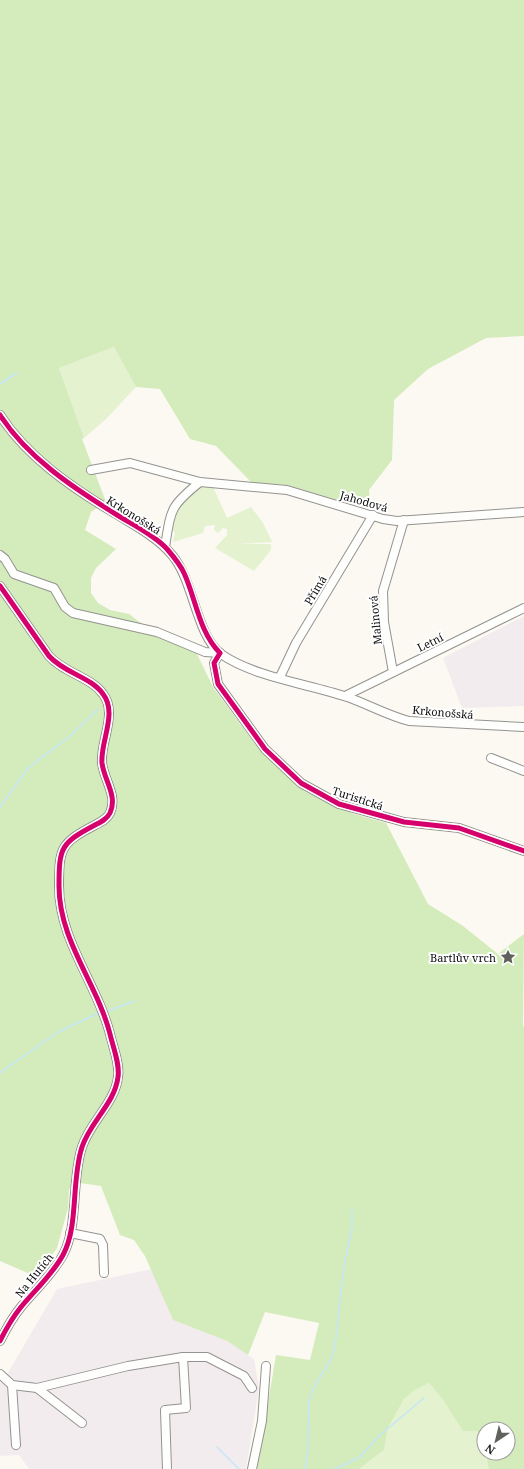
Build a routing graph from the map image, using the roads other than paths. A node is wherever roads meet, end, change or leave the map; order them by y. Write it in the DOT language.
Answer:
graph roads {
  1 [pos="0,415"];
  2 [pos="91,470"];
  3 [pos="200,482"];
  4 [pos="524,512"];
  5 [pos="373,515"];
  6 [pos="404,520"];
  7 [pos="165,546"];
  8 [pos="0,555"];
  9 [pos="0,586"];
  10 [pos="524,608"];
  11 [pos="220,652"];
  12 [pos="393,672"];
  13 [pos="280,677"];
  14 [pos="346,696"];
  15 [pos="524,727"];
  16 [pos="491,758"];
  17 [pos="524,771"];
  18 [pos="524,851"];
  19 [pos="70,1234"];
  20 [pos="104,1273"];
  21 [pos="0,1341"];
  22 [pos="183,1357"];
  23 [pos="266,1366"];
  24 [pos="0,1374"];
  25 [pos="12,1385"];
  26 [pos="37,1388"];
  27 [pos="252,1388"];
  28 [pos="82,1423"];
  29 [pos="16,1445"];
  30 [pos="167,1469"];
  31 [pos="252,1469"];
  1 -- 7 [label="street, Krkonošská"];
  2 -- 3 [label="street, Jahodová"];
  3 -- 5 [label="street, Jahodová"];
  3 -- 7 [label="street"];
  4 -- 6 [label="street, Jahodová"];
  5 -- 6 [label="street, Jahodová"];
  5 -- 13 [label="street, Přímá"];
  6 -- 12 [label="street, Malinová"];
  7 -- 11 [label="street, Krkonošská"];
  8 -- 11 [label="street"];
  9 -- 19 [label="street, Na Hutích"];
  10 -- 12 [label="street, Letní"];
  11 -- 13 [label="street, Krkonošská"];
  11 -- 18 [label="street, Turistická"];
  12 -- 14 [label="street, Letní"];
  13 -- 14 [label="street, Krkonošská"];
  14 -- 15 [label="street, Krkonošská"];
  16 -- 17 [label="street"];
  19 -- 20 [label="street"];
  19 -- 21 [label="street, Na Hutích"];
  22 -- 26 [label="street"];
  22 -- 27 [label="street"];
  22 -- 30 [label="street"];
  23 -- 31 [label="street"];
  24 -- 25 [label="street"];
  25 -- 26 [label="street"];
  25 -- 29 [label="street"];
  26 -- 28 [label="street"];
}
